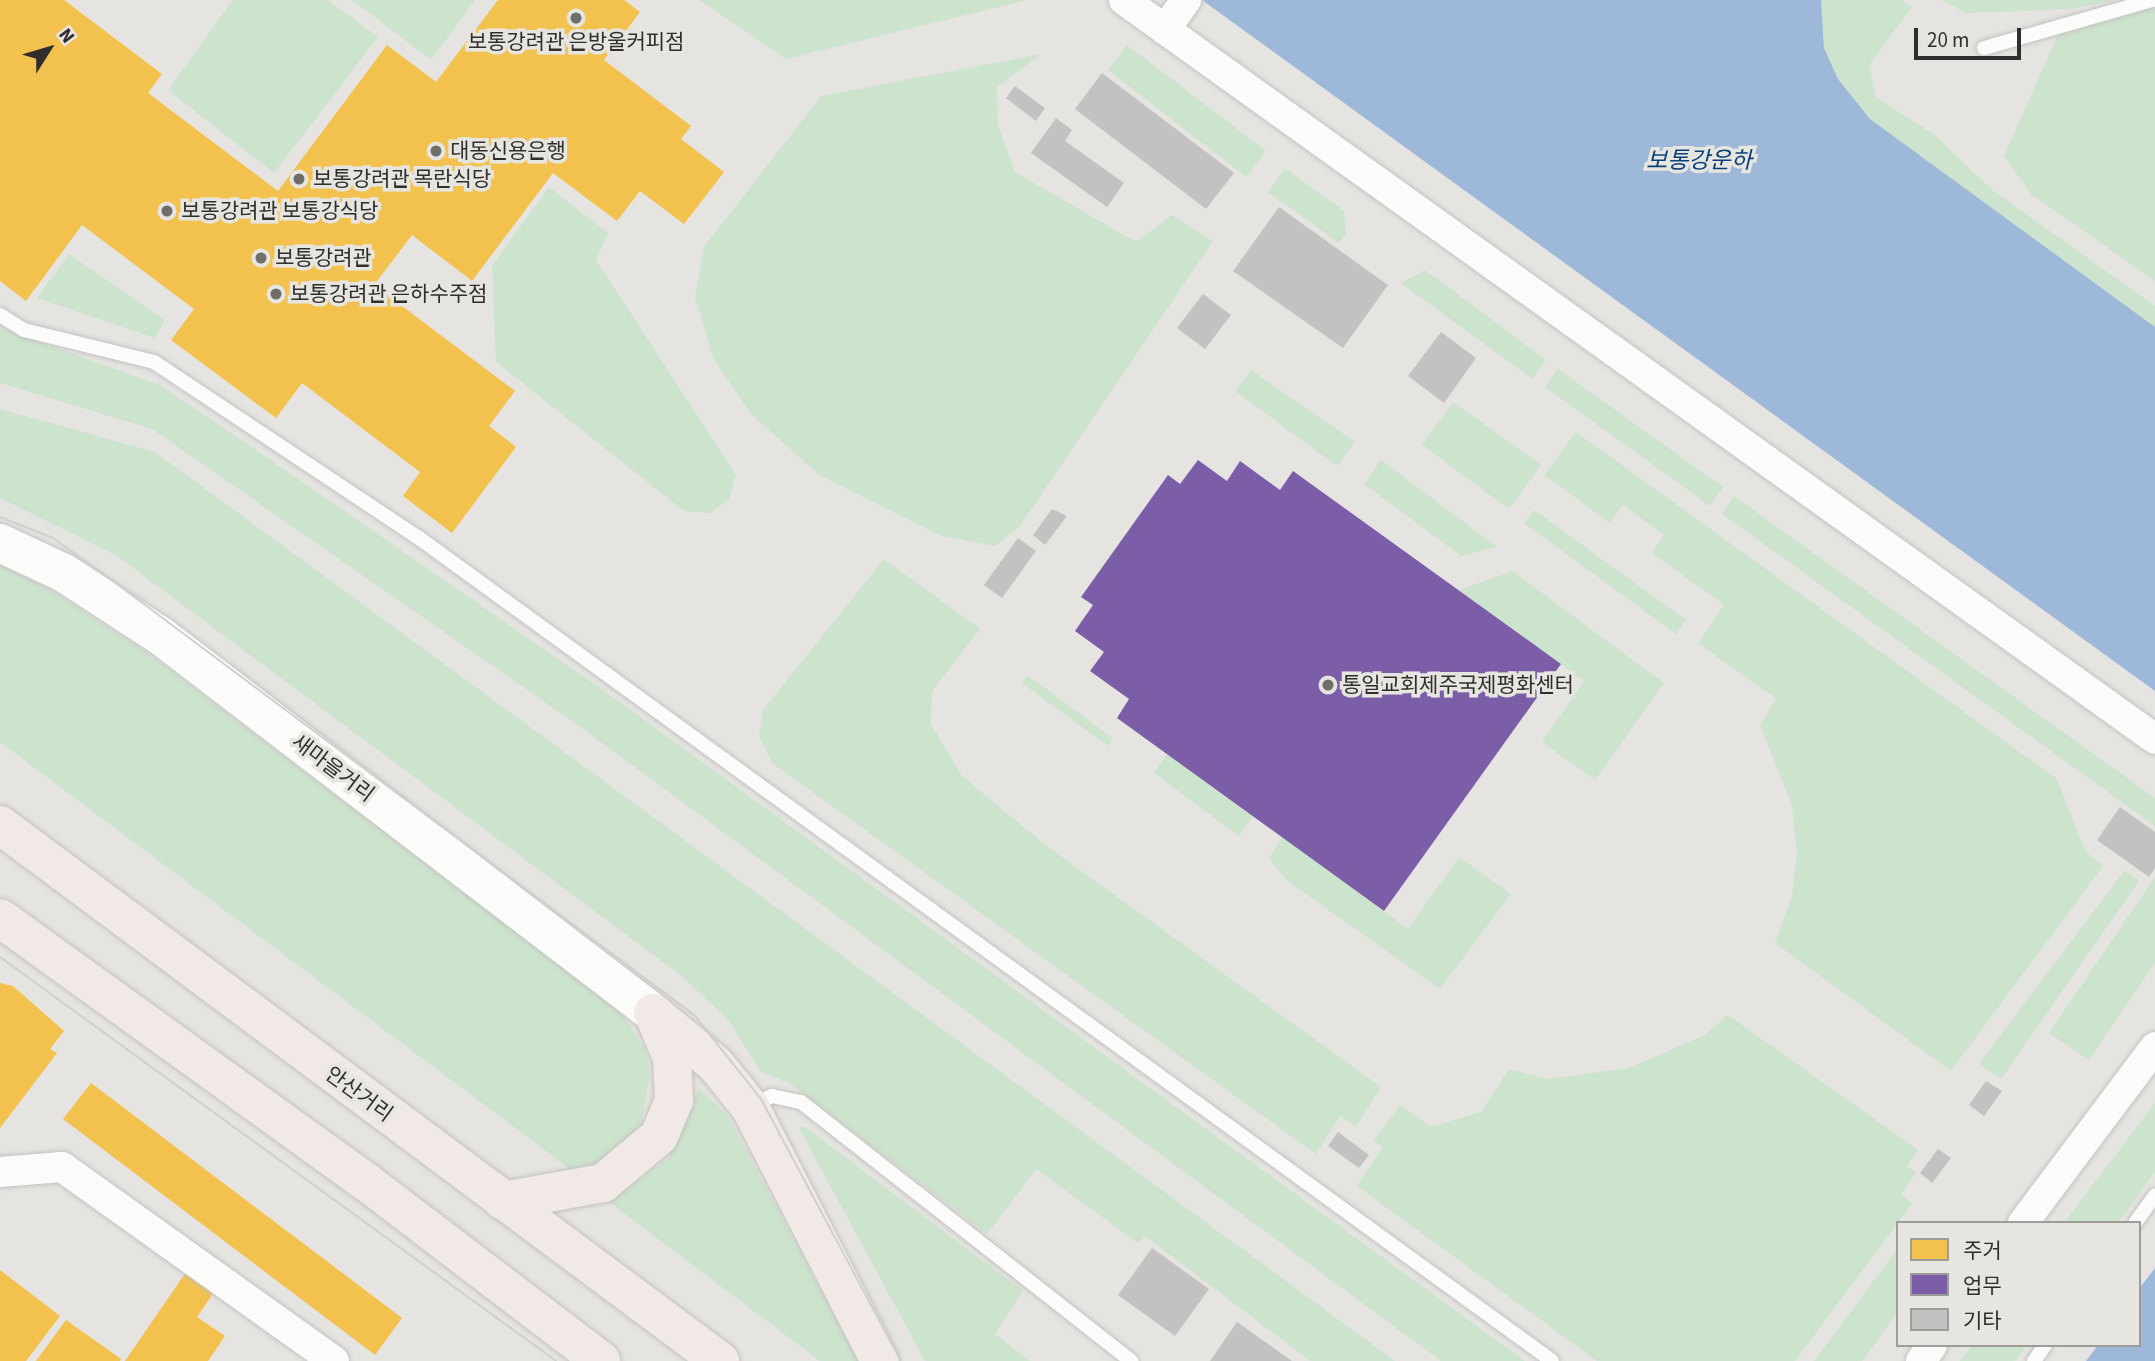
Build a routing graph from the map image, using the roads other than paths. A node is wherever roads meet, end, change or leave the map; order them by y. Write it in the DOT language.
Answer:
graph roads {
  1 [pos="1124,0"];
  2 [pos="1186,0"];
  3 [pos="2152,0"];
  4 [pos="1165,30"];
  5 [pos="1984,48"];
  6 [pos="0,315"];
  7 [pos="0,543"];
  8 [pos="2155,739"];
  9 [pos="0,825"];
  10 [pos="0,918"];
  11 [pos="653,1013"];
  12 [pos="2155,1047"];
  13 [pos="750,1107"];
  14 [pos="0,1172"];
  15 [pos="2155,1195"];
  16 [pos="503,1201"];
  17 [pos="2024,1221"];
  18 [pos="2136,1221"];
  19 [pos="334,1361"];
  20 [pos="601,1361"];
  21 [pos="720,1361"];
  22 [pos="880,1361"];
  23 [pos="1131,1361"];
  24 [pos="1552,1361"];
  1 -- 4 [label="street"];
  2 -- 4 [label="street"];
  3 -- 5 [label="lane"];
  4 -- 8 [label="street"];
  6 -- 24 [label="lane"];
  7 -- 11 [label="main road, 새마을거리"];
  9 -- 16 [label="main road, 안산거리"];
  10 -- 20 [label="main road"];
  11 -- 13 [label="main road"];
  11 -- 16 [label="main road"];
  12 -- 17 [label="street"];
  13 -- 22 [label="main road"];
  13 -- 23 [label="lane"];
  14 -- 19 [label="street"];
  15 -- 18 [label="lane"];
  16 -- 21 [label="main road, 안산거리"];
}
